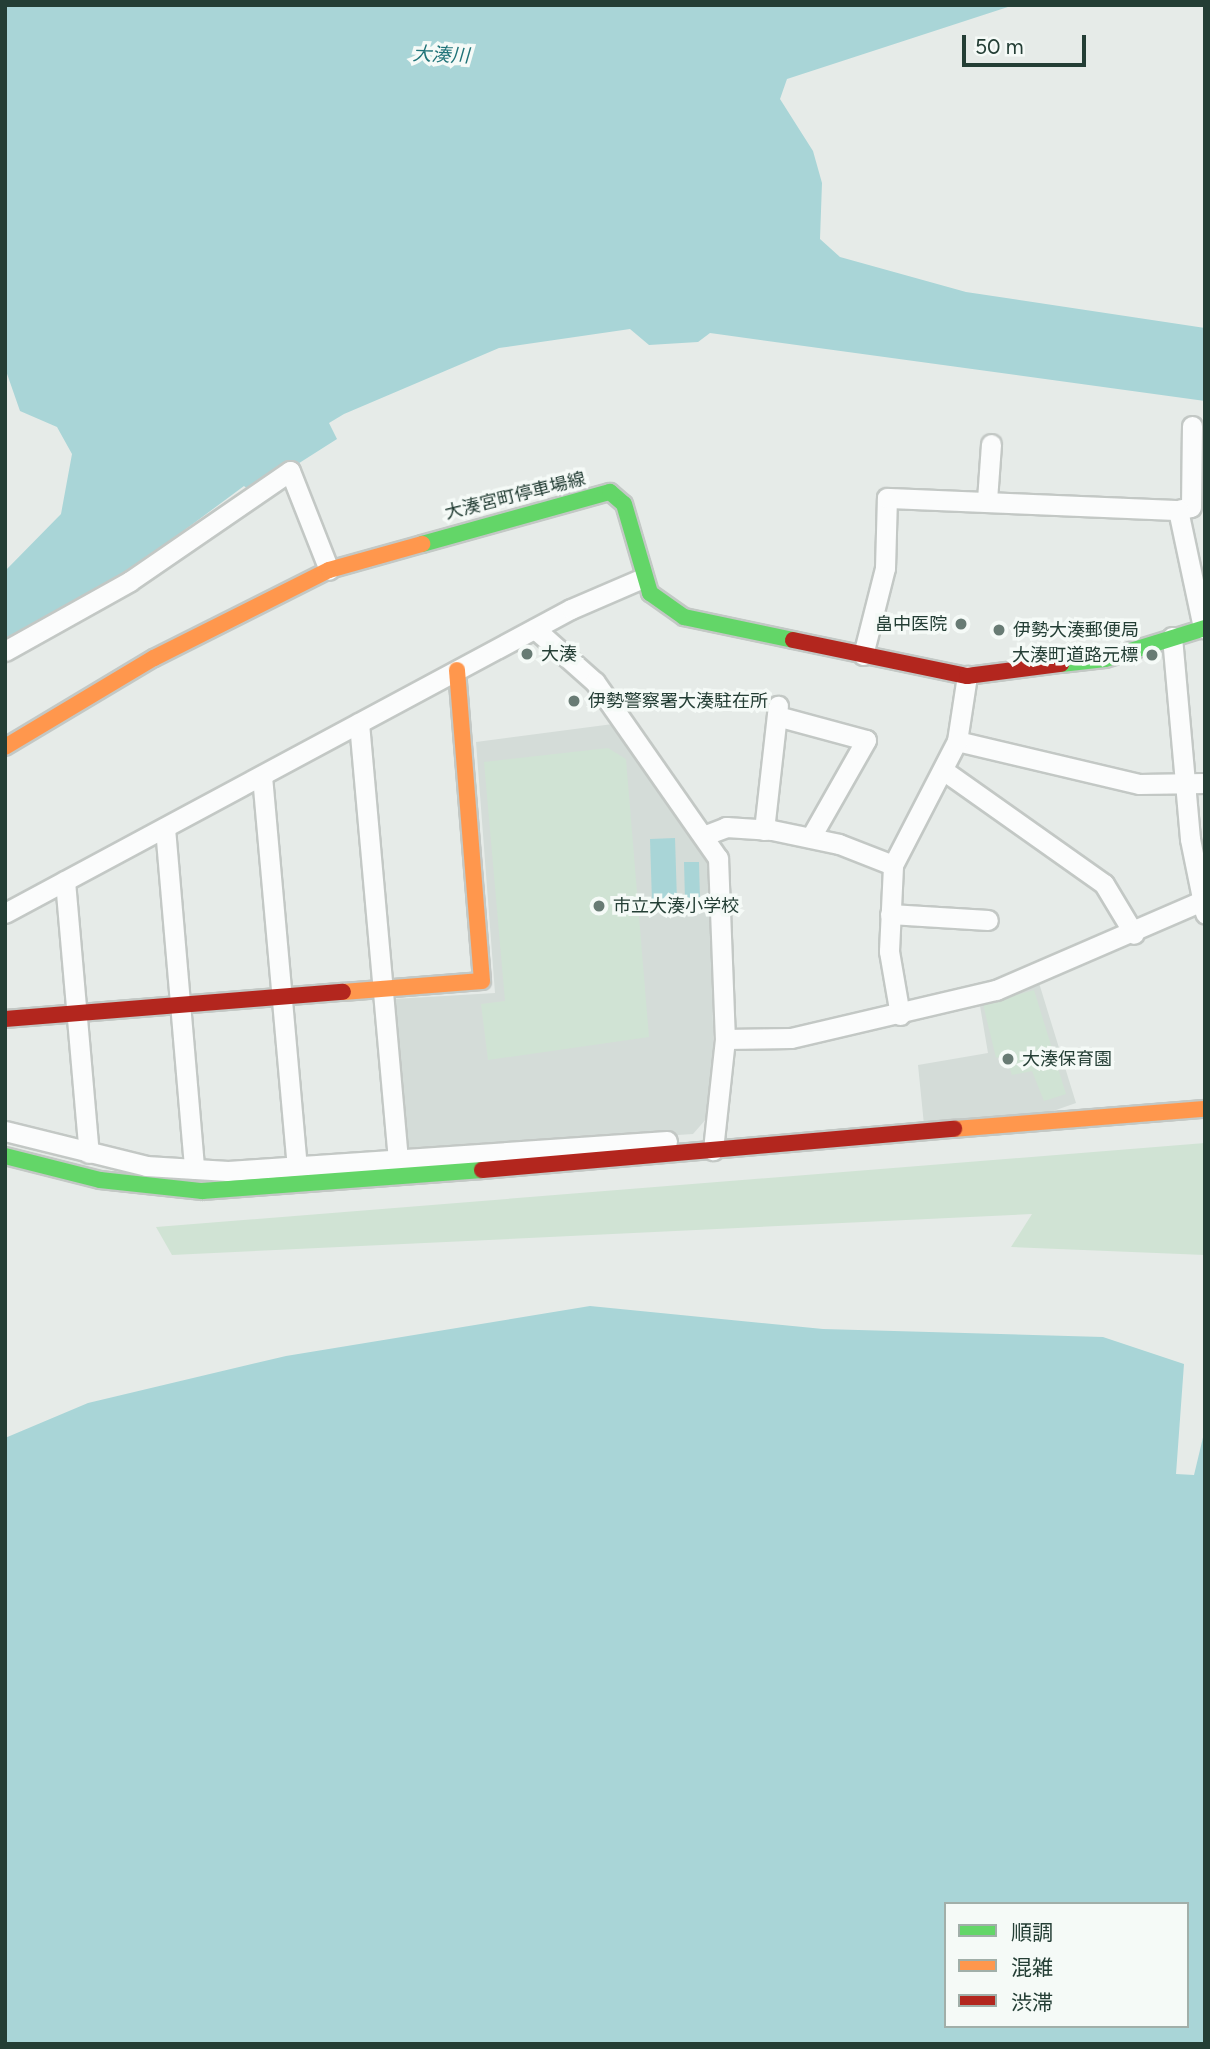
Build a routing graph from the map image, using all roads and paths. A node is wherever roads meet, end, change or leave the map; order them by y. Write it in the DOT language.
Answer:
graph roads {
  1 [pos="1192,426"];
  2 [pos="991,444"];
  3 [pos="987,500"];
  4 [pos="1178,510"];
  5 [pos="329,570"];
  6 [pos="643,578"];
  7 [pos="1204,628"];
  8 [pos="534,629"];
  9 [pos="1172,637"];
  10 [pos="5,651"];
  11 [pos="863,655"];
  12 [pos="457,670"];
  13 [pos="967,676"];
  14 [pos="359,723"];
  15 [pos="957,741"];
  16 [pos="5,747"];
  17 [pos="943,771"];
  18 [pos="262,776"];
  19 [pos="1197,784"];
  20 [pos="165,828"];
  21 [pos="764,830"];
  22 [pos="703,836"];
  23 [pos="811,837"];
  24 [pos="893,865"];
  25 [pos="65,881"];
  26 [pos="1203,908"];
  27 [pos="5,913"];
  28 [pos="890,914"];
  29 [pos="988,920"];
  30 [pos="1134,934"];
  31 [pos="381,988"];
  32 [pos="281,996"];
  33 [pos="179,1005"];
  34 [pos="76,1014"];
  35 [pos="900,1015"];
  36 [pos="5,1019"];
  37 [pos="725,1039"];
  38 [pos="1205,1109"];
  39 [pos="5,1131"];
  40 [pos="713,1147"];
  41 [pos="89,1153"];
  42 [pos="5,1156"];
  43 [pos="398,1158"];
  44 [pos="297,1166"];
  45 [pos="194,1169"];
  1 -- 4 [label="street"];
  2 -- 3 [label="street"];
  3 -- 4 [label="street"];
  3 -- 11 [label="street"];
  4 -- 7 [label="street"];
  5 -- 6 [label="street, 大湊宮町停車場線"];
  5 -- 10 [label="street"];
  5 -- 16 [label="street, 大湊宮町停車場線"];
  6 -- 8 [label="street"];
  6 -- 11 [label="street, 大湊宮町停車場線"];
  7 -- 9 [label="street, 大湊宮町停車場線"];
  8 -- 12 [label="street"];
  8 -- 22 [label="street"];
  9 -- 13 [label="street, 大湊宮町停車場線"];
  9 -- 19 [label="street"];
  11 -- 13 [label="street, 大湊宮町停車場線"];
  12 -- 14 [label="street"];
  12 -- 31 [label="street"];
  13 -- 15 [label="street"];
  14 -- 18 [label="street"];
  14 -- 31 [label="street"];
  15 -- 17 [label="street"];
  15 -- 19 [label="street"];
  17 -- 24 [label="street"];
  17 -- 30 [label="street"];
  18 -- 20 [label="street"];
  18 -- 32 [label="street"];
  19 -- 26 [label="street"];
  20 -- 25 [label="street"];
  20 -- 33 [label="street"];
  21 -- 22 [label="street"];
  21 -- 23 [label="street"];
  21 -- 23 [label="street"];
  22 -- 37 [label="street"];
  23 -- 24 [label="street"];
  24 -- 28 [label="street"];
  25 -- 27 [label="street"];
  25 -- 34 [label="street"];
  26 -- 30 [label="street"];
  28 -- 29 [label="street"];
  28 -- 35 [label="street"];
  30 -- 35 [label="street"];
  31 -- 32 [label="street"];
  31 -- 43 [label="street"];
  32 -- 33 [label="street"];
  32 -- 44 [label="street"];
  33 -- 34 [label="street"];
  33 -- 45 [label="street"];
  34 -- 36 [label="street"];
  34 -- 41 [label="street"];
  35 -- 37 [label="street"];
  37 -- 40 [label="street"];
  38 -- 40 [label="street"];
  39 -- 41 [label="street"];
  40 -- 42 [label="street"];
  40 -- 43 [label="street"];
  41 -- 45 [label="street"];
  43 -- 44 [label="street"];
  44 -- 45 [label="street"];
}
